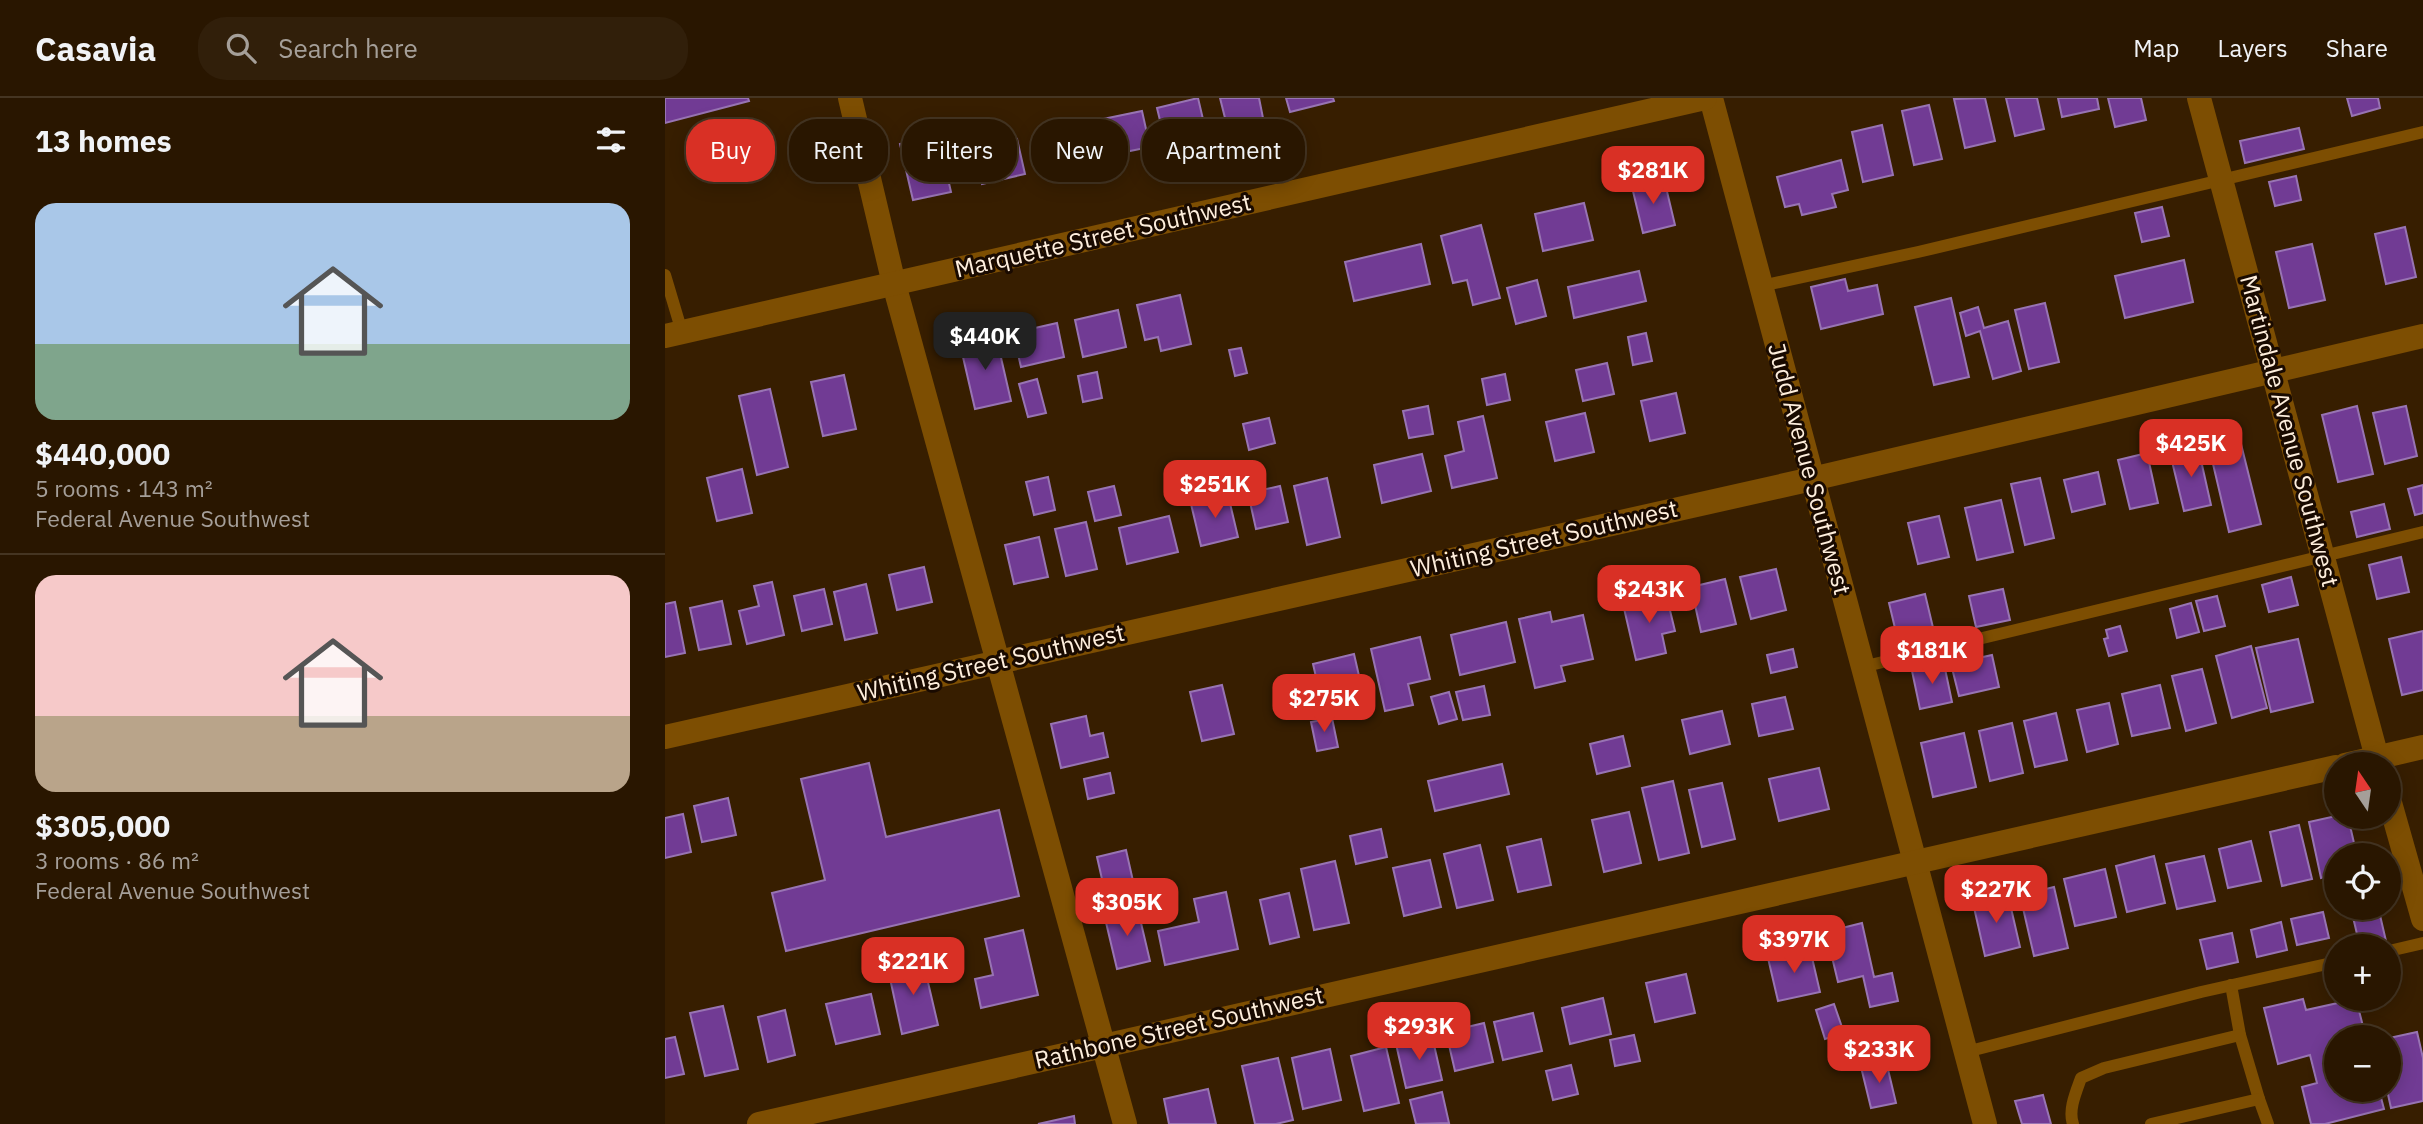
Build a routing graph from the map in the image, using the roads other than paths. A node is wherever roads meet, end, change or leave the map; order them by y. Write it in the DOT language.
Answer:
graph roads {
  1 [pos="850,98"];
  2 [pos="1705,98"];
  3 [pos="1711,98"];
  4 [pos="2199,98"];
  5 [pos="2423,132"];
  6 [pos="2221,179"];
  7 [pos="665,275"];
  8 [pos="894,284"];
  9 [pos="1761,286"];
  10 [pos="674,334"];
  11 [pos="2423,336"];
  12 [pos="2273,371"];
  13 [pos="1812,479"];
  14 [pos="2423,532"];
  15 [pos="2323,556"];
  16 [pos="997,661"];
  17 [pos="1862,667"];
  18 [pos="665,737"];
  19 [pos="2423,747"];
  20 [pos="2376,752"];
  21 [pos="2401,754"];
  22 [pos="2324,770"];
  23 [pos="2398,830"];
  24 [pos="1914,862"];
  25 [pos="2423,919"];
  26 [pos="2423,943"];
  27 [pos="2401,948"];
  28 [pos="2324,965"];
  29 [pos="2231,985"];
  30 [pos="2241,1035"];
  31 [pos="1104,1045"];
  32 [pos="1966,1052"];
  33 [pos="2259,1099"];
  34 [pos="759,1124"];
  35 [pos="1125,1124"];
  36 [pos="1985,1124"];
  37 [pos="2073,1124"];
  38 [pos="2151,1124"];
  39 [pos="2268,1124"];
  1 -- 8 [label="street"];
  2 -- 8 [label="street, Marquette Street Southwest"];
  3 -- 9 [label="street, Judd Avenue Southwest"];
  4 -- 6 [label="street, Martindale Avenue Southwest"];
  5 -- 6 [label="lane"];
  6 -- 9 [label="lane"];
  6 -- 12 [label="street, Martindale Avenue Southwest"];
  7 -- 10 [label="lane"];
  8 -- 10 [label="street, Marquette Street Southwest"];
  8 -- 16 [label="street"];
  9 -- 13 [label="street, Judd Avenue Southwest"];
  11 -- 12 [label="street, Whiting Street Southwest"];
  12 -- 13 [label="street, Whiting Street Southwest"];
  12 -- 15 [label="street, Martindale Avenue Southwest"];
  13 -- 16 [label="street, Whiting Street Southwest"];
  13 -- 17 [label="street, Judd Avenue Southwest"];
  14 -- 15 [label="lane"];
  15 -- 17 [label="lane"];
  15 -- 20 [label="street, Martindale Avenue Southwest"];
  16 -- 18 [label="street, Whiting Street Southwest"];
  16 -- 31 [label="street"];
  17 -- 24 [label="street, Judd Avenue Southwest"];
  19 -- 21 [label="street"];
  22 -- 24 [label="street, Rathbone Street Southwest"];
  23 -- 25 [label="street"];
  24 -- 31 [label="street, Rathbone Street Southwest"];
  24 -- 32 [label="street, Judd Avenue Southwest"];
  26 -- 27 [label="lane"];
  28 -- 29 [label="lane"];
  29 -- 30 [label="lane"];
  29 -- 32 [label="lane"];
  30 -- 33 [label="lane"];
  30 -- 37 [label="lane"];
  31 -- 34 [label="street, Rathbone Street Southwest"];
  31 -- 35 [label="street"];
  32 -- 36 [label="street, Judd Avenue Southwest"];
  33 -- 38 [label="lane"];
  33 -- 39 [label="lane"];
}
